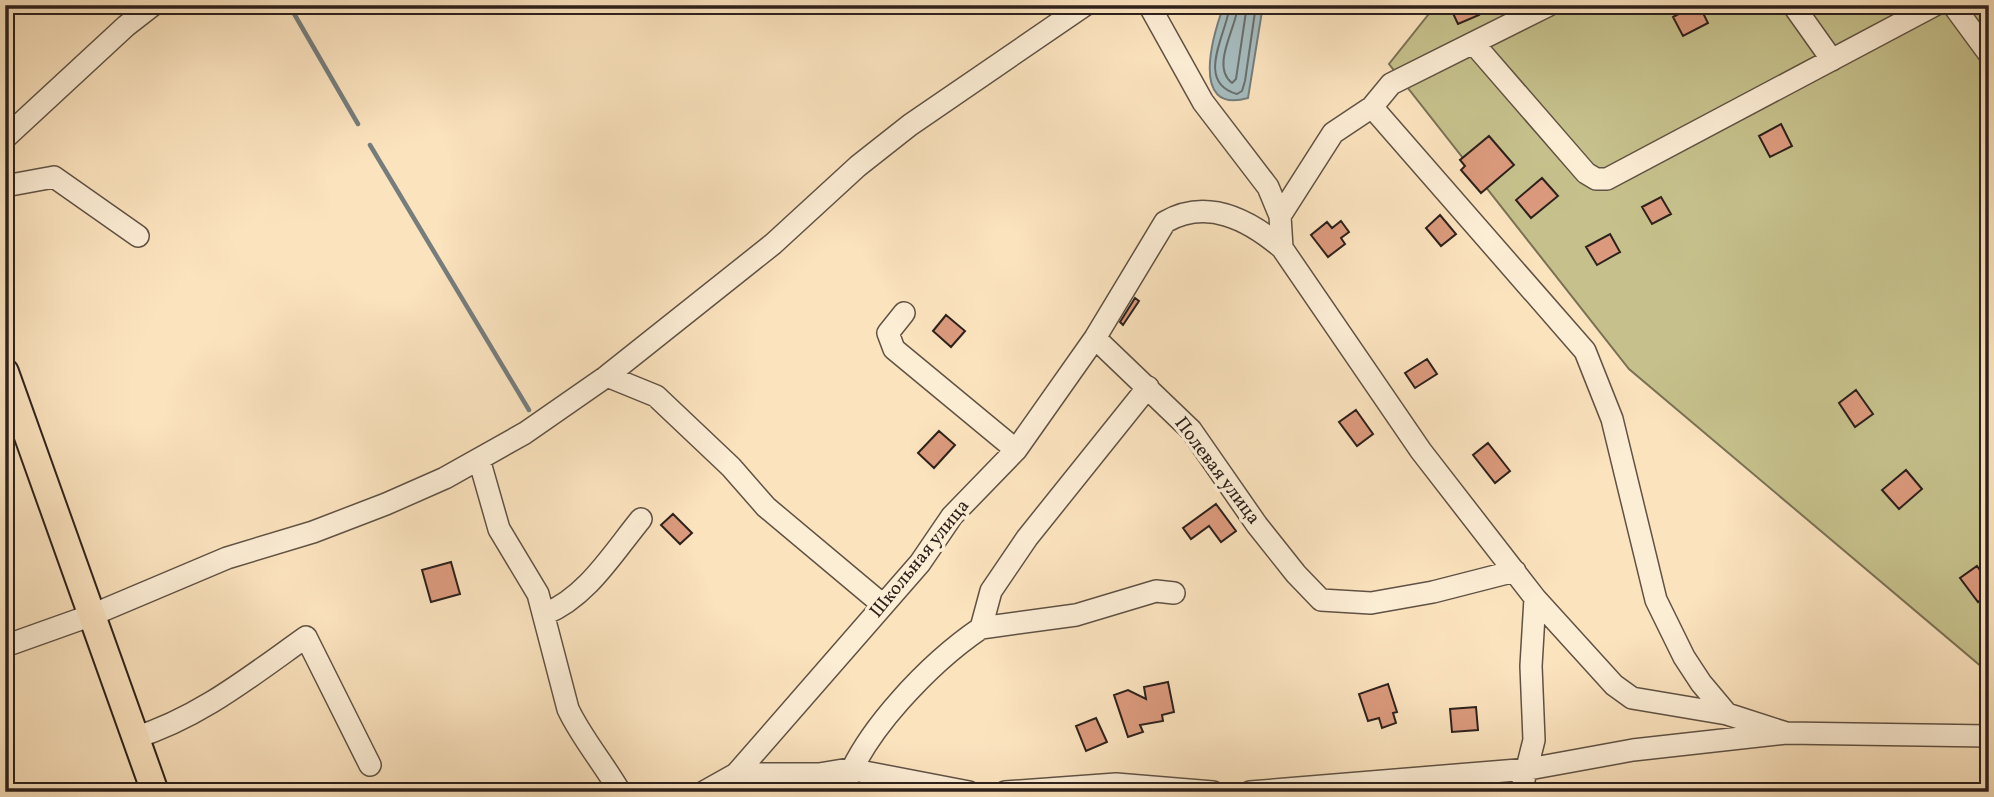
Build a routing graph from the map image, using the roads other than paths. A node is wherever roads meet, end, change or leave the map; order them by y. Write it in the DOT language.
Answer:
graph roads {
  1 [pos="153,5"];
  2 [pos="1085,5"];
  3 [pos="1149,5"];
  4 [pos="1549,5"];
  5 [pos="1793,5"];
  6 [pos="1935,5"];
  7 [pos="1953,5"];
  8 [pos="1474,44"];
  9 [pos="1989,54"];
  10 [pos="1832,60"];
  11 [pos="1372,107"];
  12 [pos="5,138"];
  13 [pos="5,186"];
  14 [pos="1280,216"];
  15 [pos="138,236"];
  16 [pos="1282,248"];
  17 [pos="904,313"];
  18 [pos="1095,338"];
  19 [pos="5,372"];
  20 [pos="607,376"];
  21 [pos="1148,387"];
  22 [pos="1016,450"];
  23 [pos="479,459"];
  24 [pos="642,519"];
  25 [pos="1515,571"];
  26 [pos="1174,593"];
  27 [pos="1535,598"];
  28 [pos="883,606"];
  29 [pos="545,614"];
  30 [pos="92,615"];
  31 [pos="981,628"];
  32 [pos="5,646"];
  33 [pos="1727,713"];
  34 [pos="1786,733"];
  35 [pos="1989,736"];
  36 [pos="134,738"];
  37 [pos="370,765"];
  38 [pos="849,769"];
  39 [pos="1529,769"];
  40 [pos="736,774"];
  41 [pos="1314,788"];
  42 [pos="1140,789"];
  43 [pos="155,792"];
  44 [pos="620,792"];
  45 [pos="704,792"];
  46 [pos="843,792"];
  47 [pos="969,792"];
  48 [pos="1005,792"];
  49 [pos="1213,792"];
  50 [pos="1250,792"];
  51 [pos="1521,792"];
  1 -- 12 [label="street"];
  2 -- 20 [label="street"];
  3 -- 14 [label="street"];
  4 -- 8 [label="street"];
  5 -- 10 [label="street"];
  6 -- 10 [label="street"];
  7 -- 9 [label="street"];
  8 -- 10 [label="street"];
  8 -- 11 [label="street"];
  11 -- 14 [label="street"];
  11 -- 33 [label="street"];
  13 -- 15 [label="street"];
  14 -- 16 [label="street"];
  16 -- 18 [label="street"];
  16 -- 25 [label="street"];
  17 -- 22 [label="street"];
  18 -- 21 [label="street, Полевая улица"];
  18 -- 22 [label="street, Школьная улица"];
  19 -- 30 [label="main road"];
  20 -- 23 [label="street"];
  20 -- 28 [label="street"];
  21 -- 25 [label="street, Полевая улица"];
  21 -- 31 [label="street"];
  22 -- 28 [label="street, Школьная улица"];
  23 -- 29 [label="street"];
  23 -- 30 [label="street"];
  24 -- 29 [label="street"];
  25 -- 27 [label="street"];
  26 -- 31 [label="street"];
  27 -- 33 [label="street"];
  27 -- 39 [label="street"];
  28 -- 40 [label="street, Школьная улица"];
  29 -- 44 [label="street"];
  30 -- 32 [label="street"];
  30 -- 36 [label="main road"];
  31 -- 38 [label="street"];
  33 -- 34 [label="street"];
  34 -- 35 [label="street"];
  34 -- 39 [label="street"];
  36 -- 37 [label="street"];
  36 -- 43 [label="main road"];
  38 -- 40 [label="street, Школьная улица"];
  38 -- 46 [label="street"];
  38 -- 47 [label="street, Школьная улица"];
  39 -- 41 [label="street"];
  39 -- 51 [label="street"];
  40 -- 45 [label="street, Школьная улица"];
  41 -- 50 [label="street"];
  42 -- 48 [label="street"];
  42 -- 49 [label="street"];
}
